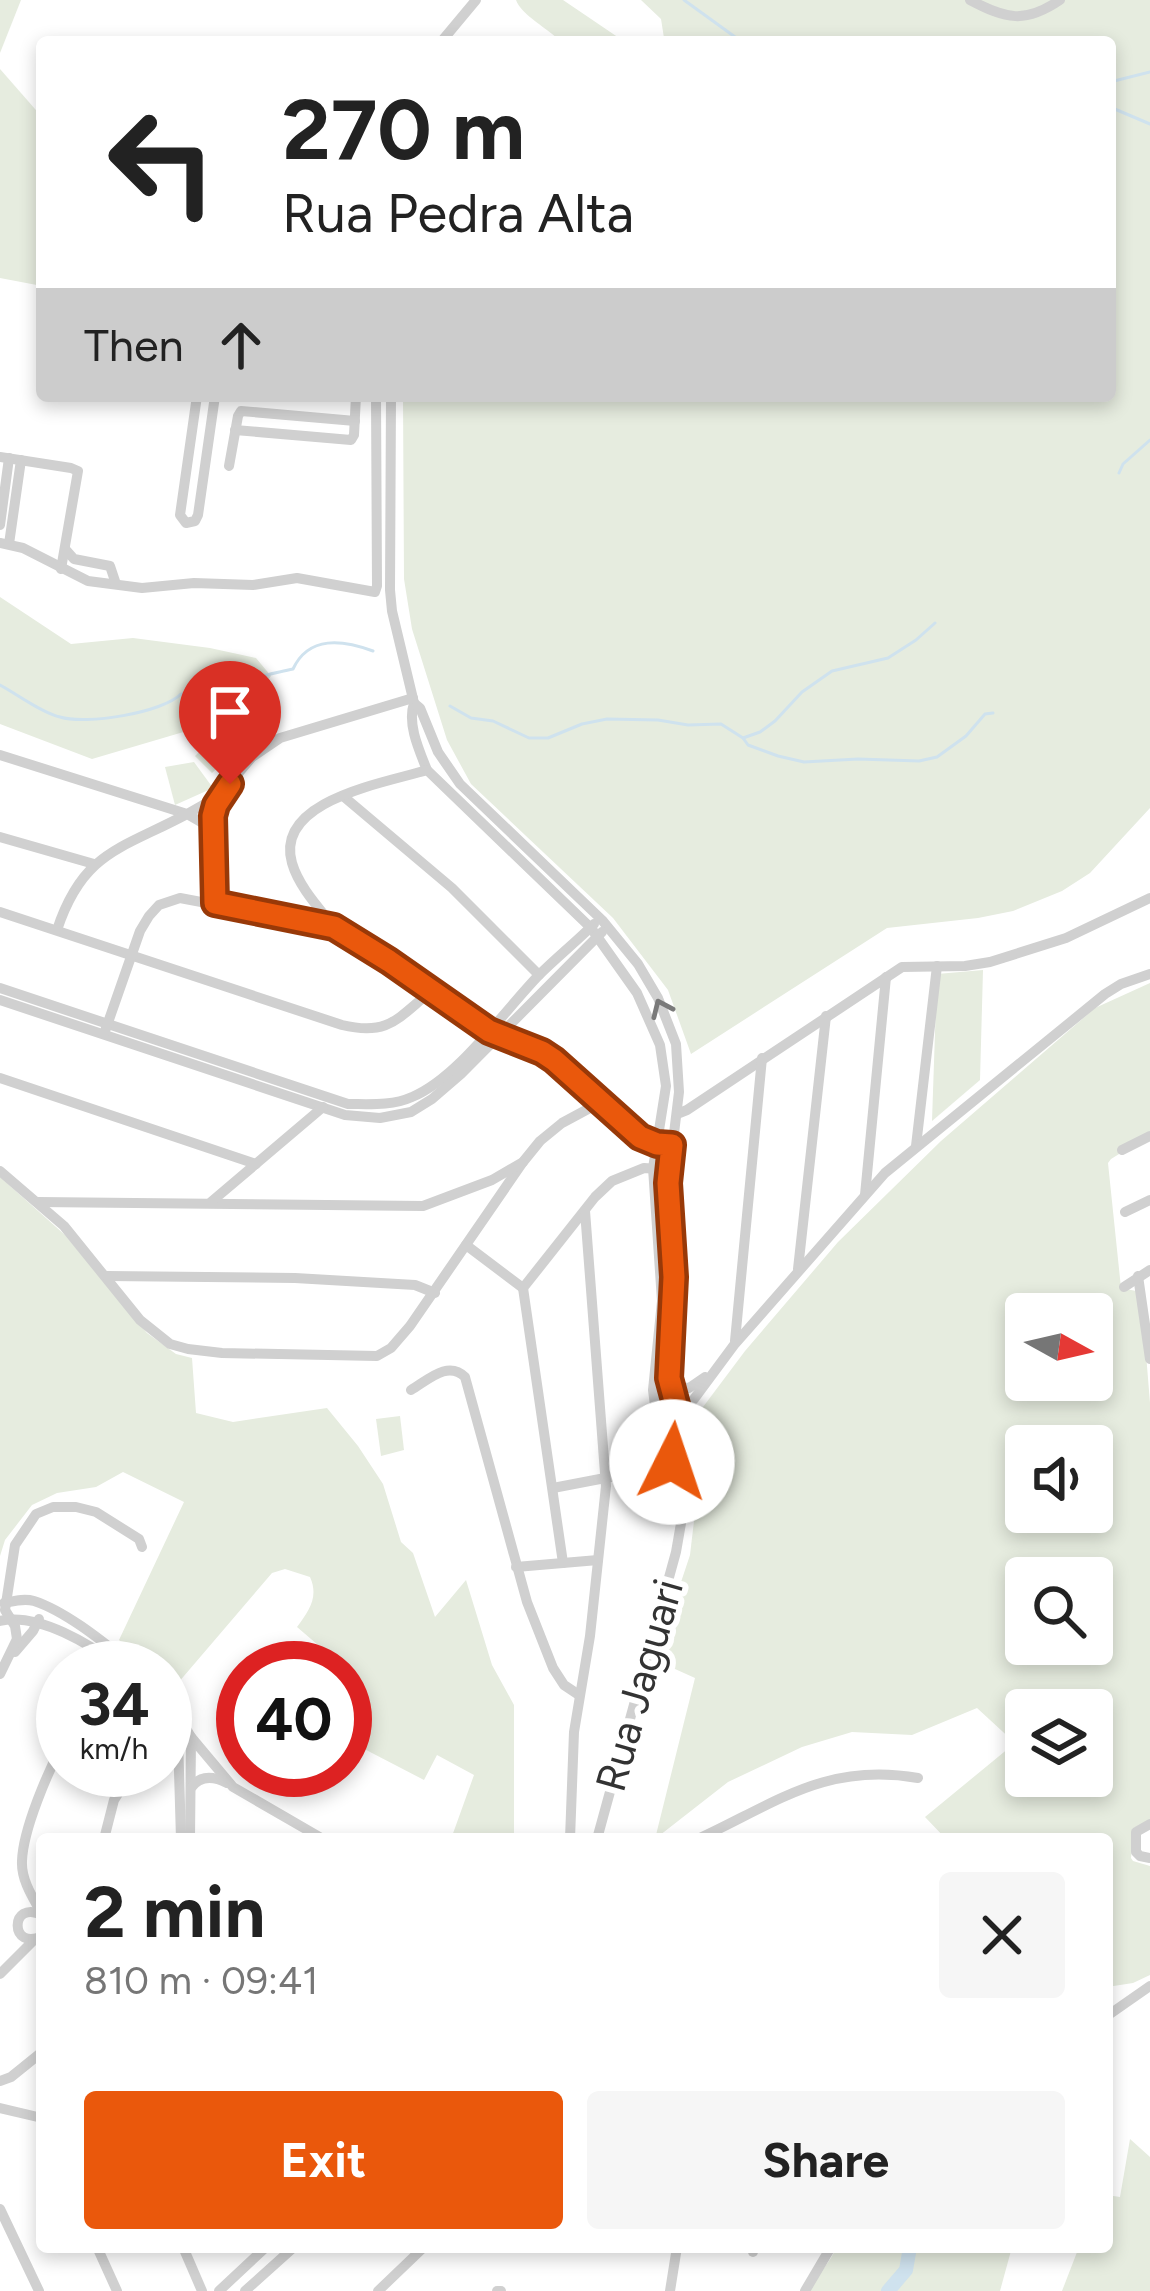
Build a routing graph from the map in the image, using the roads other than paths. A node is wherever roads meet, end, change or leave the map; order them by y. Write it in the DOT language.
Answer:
graph roads {
  1 [pos="476,0"];
  2 [pos="970,0"];
  3 [pos="1060,0"];
  4 [pos="446,36"];
  5 [pos="196,402"];
  6 [pos="214,402"];
  7 [pos="356,402"];
  8 [pos="376,402"];
  9 [pos="391,402"];
  10 [pos="355,422"];
  11 [pos="235,430"];
  12 [pos="10,458"];
  13 [pos="229,466"];
  14 [pos="0,525"];
  15 [pos="4,544"];
  16 [pos="65,546"];
  17 [pos="61,569"];
  18 [pos="116,584"];
  19 [pos="413,700"];
  20 [pos="0,755"];
  21 [pos="427,770"];
  22 [pos="230,784"];
  23 [pos="343,796"];
  24 [pos="142,801"];
  25 [pos="187,814"];
  26 [pos="145,833"];
  27 [pos="213,834"];
  28 [pos="0,836"];
  29 [pos="94,865"];
  30 [pos="309,895"];
  31 [pos="1150,898"];
  32 [pos="215,903"];
  33 [pos="0,912"];
  34 [pos="283,916"];
  35 [pos="604,922"];
  36 [pos="334,927"];
  37 [pos="57,929"];
  38 [pos="594,932"];
  39 [pos="132,954"];
  40 [pos="937,966"];
  41 [pos="1150,974"];
  42 [pos="539,975"];
  43 [pos="886,977"];
  44 [pos="0,988"];
  45 [pos="430,992"];
  46 [pos="865,992"];
  47 [pos="884,1002"];
  48 [pos="2,1003"];
  49 [pos="826,1016"];
  50 [pos="106,1029"];
  51 [pos="805,1030"];
  52 [pos="494,1033"];
  53 [pos="823,1044"];
  54 [pos="762,1058"];
  55 [pos="743,1072"];
  56 [pos="0,1078"];
  57 [pos="758,1081"];
  58 [pos="679,1092"];
  59 [pos="706,1096"];
  60 [pos="602,1102"];
  61 [pos="323,1107"];
  62 [pos="670,1114"];
  63 [pos="922,1117"];
  64 [pos="934,1132"];
  65 [pos="1150,1136"];
  66 [pos="657,1144"];
  67 [pos="870,1144"];
  68 [pos="672,1145"];
  69 [pos="916,1146"];
  70 [pos="1122,1150"];
  71 [pos="523,1162"];
  72 [pos="256,1164"];
  73 [pos="653,1168"];
  74 [pos="0,1171"];
  75 [pos="668,1171"];
  76 [pos="885,1173"];
  77 [pos="865,1196"];
  78 [pos="1150,1200"];
  79 [pos="86,1201"];
  80 [pos="38,1202"];
  81 [pos="210,1203"];
  82 [pos="585,1211"];
  83 [pos="1125,1212"];
  84 [pos="805,1222"];
  85 [pos="64,1226"];
  86 [pos="466,1245"];
  87 [pos="819,1247"];
  88 [pos="798,1271"];
  89 [pos="1144,1273"];
  90 [pos="107,1276"];
  91 [pos="136,1276"];
  92 [pos="1124,1287"];
  93 [pos="523,1288"];
  94 [pos="738,1292"];
  95 [pos="435,1293"];
  96 [pos="128,1305"];
  97 [pos="758,1317"];
  98 [pos="734,1345"];
  99 [pos="1150,1359"];
  100 [pos="717,1367"];
  101 [pos="671,1387"];
  102 [pos="411,1390"];
  103 [pos="653,1390"];
  104 [pos="655,1412"];
  105 [pos="678,1412"];
  106 [pos="673,1463"];
  107 [pos="606,1477"];
  108 [pos="553,1488"];
  109 [pos="142,1547"];
  110 [pos="598,1560"];
  111 [pos="563,1563"];
  112 [pos="516,1567"];
  113 [pos="3,1604"];
  114 [pos="42,1605"];
  115 [pos="4,1619"];
  116 [pos="37,1622"];
  117 [pos="74,1641"];
  118 [pos="96,1641"];
  119 [pos="8,1659"];
  120 [pos="0,1674"];
  121 [pos="579,1695"];
  122 [pos="192,1750"];
  123 [pos="216,1772"];
  124 [pos="918,1778"];
  125 [pos="41,1797"];
  126 [pos="116,1797"];
  127 [pos="180,1797"];
  128 [pos="189,1797"];
  129 [pos="250,1797"];
  130 [pos="1150,1825"];
  131 [pos="106,1833"];
  132 [pos="181,1833"];
  133 [pos="190,1833"];
  134 [pos="312,1833"];
  135 [pos="570,1833"];
  136 [pos="599,1833"];
  137 [pos="710,1833"];
  138 [pos="1150,1858"];
  139 [pos="24,1878"];
  140 [pos="36,1903"];
  141 [pos="36,1913"];
  142 [pos="19,1923"];
  143 [pos="36,1938"];
  144 [pos="36,1940"];
  145 [pos="1,1973"];
  146 [pos="1150,1986"];
  147 [pos="1113,2012"];
  148 [pos="36,2057"];
  149 [pos="0,2080"];
  150 [pos="0,2108"];
  151 [pos="36,2117"];
  152 [pos="0,2210"];
  153 [pos="101,2253"];
  154 [pos="186,2253"];
  155 [pos="260,2253"];
  156 [pos="287,2253"];
  157 [pos="418,2253"];
  158 [pos="675,2253"];
  159 [pos="827,2253"];
  160 [pos="39,2291"];
  161 [pos="117,2291"];
  162 [pos="202,2291"];
  163 [pos="219,2291"];
  164 [pos="245,2291"];
  165 [pos="378,2291"];
  166 [pos="670,2291"];
  167 [pos="805,2291"];
  1 -- 4 [label="street"];
  2 -- 3 [label="street"];
  5 -- 6 [label="street"];
  7 -- 10 [label="street"];
  8 -- 18 [label="street"];
  9 -- 19 [label="street"];
  10 -- 11 [label="street"];
  10 -- 11 [label="street"];
  11 -- 13 [label="street"];
  12 -- 14 [label="street"];
  12 -- 15 [label="street"];
  12 -- 16 [label="street"];
  15 -- 17 [label="street"];
  16 -- 17 [label="street"];
  16 -- 18 [label="street"];
  17 -- 18 [label="street"];
  19 -- 21 [label="street"];
  19 -- 22 [label="street"];
  19 -- 35 [label="street"];
  20 -- 24 [label="street"];
  21 -- 23 [label="street"];
  21 -- 38 [label="street"];
  22 -- 25 [label="street"];
  22 -- 27 [label="street"];
  23 -- 30 [label="street"];
  23 -- 42 [label="street"];
  24 -- 25 [label="street"];
  24 -- 26 [label="street"];
  25 -- 26 [label="street"];
  25 -- 27 [label="street"];
  26 -- 29 [label="street"];
  27 -- 32 [label="street"];
  28 -- 29 [label="street"];
  29 -- 37 [label="street"];
  30 -- 34 [label="street"];
  30 -- 36 [label="street"];
  31 -- 40 [label="street"];
  32 -- 34 [label="street"];
  32 -- 39 [label="street"];
  33 -- 37 [label="street"];
  34 -- 36 [label="street"];
  35 -- 38 [label="street"];
  58 -- 35 [label="street, one-way"];
  36 -- 45 [label="street"];
  37 -- 39 [label="street"];
  38 -- 42 [label="street"];
  38 -- 52 [label="street"];
  38 -- 62 [label="street"];
  39 -- 45 [label="street"];
  39 -- 50 [label="street"];
  40 -- 43 [label="street"];
  40 -- 63 [label="street"];
  41 -- 64 [label="street"];
  42 -- 52 [label="street"];
  43 -- 46 [label="street"];
  43 -- 47 [label="street"];
  44 -- 50 [label="street"];
  45 -- 52 [label="street"];
  46 -- 47 [label="street"];
  46 -- 49 [label="street"];
  47 -- 67 [label="street"];
  48 -- 50 [label="street"];
  49 -- 51 [label="street"];
  49 -- 53 [label="street"];
  50 -- 52 [label="street"];
  50 -- 61 [label="street"];
  51 -- 53 [label="street"];
  51 -- 54 [label="street"];
  52 -- 60 [label="street"];
  52 -- 61 [label="street"];
  53 -- 84 [label="street"];
  54 -- 55 [label="street"];
  54 -- 57 [label="street"];
  55 -- 57 [label="street"];
  55 -- 59 [label="street"];
  56 -- 72 [label="street"];
  57 -- 94 [label="street"];
  58 -- 59 [label="street"];
  58 -- 62 [label="street"];
  59 -- 62 [label="street"];
  60 -- 66 [label="street"];
  60 -- 71 [label="street"];
  61 -- 72 [label="street"];
  62 -- 66 [label="street, Rua Jaguari"];
  62 -- 68 [label="street, Rua Jaguari"];
  63 -- 64 [label="street"];
  63 -- 69 [label="street"];
  64 -- 69 [label="street"];
  65 -- 70 [label="street"];
  66 -- 68 [label="street"];
  66 -- 73 [label="street, Rua Jaguari"];
  67 -- 76 [label="street"];
  67 -- 77 [label="street"];
  68 -- 75 [label="street, Rua Jaguari"];
  69 -- 76 [label="street"];
  71 -- 81 [label="street"];
  71 -- 86 [label="street"];
  72 -- 81 [label="street"];
  73 -- 75 [label="street"];
  73 -- 82 [label="street"];
  73 -- 103 [label="street, Rua Jaguari"];
  74 -- 80 [label="street"];
  75 -- 101 [label="street, Rua Jaguari"];
  76 -- 77 [label="street"];
  77 -- 87 [label="street"];
  78 -- 83 [label="street"];
  79 -- 80 [label="street"];
  79 -- 81 [label="street"];
  79 -- 85 [label="street"];
  80 -- 85 [label="street"];
  82 -- 93 [label="street"];
  82 -- 107 [label="street"];
  84 -- 87 [label="street"];
  84 -- 88 [label="street"];
  85 -- 90 [label="street"];
  86 -- 93 [label="street"];
  86 -- 95 [label="street"];
  87 -- 88 [label="street"];
  88 -- 97 [label="street"];
  89 -- 92 [label="street"];
  89 -- 99 [label="street"];
  90 -- 91 [label="street"];
  90 -- 96 [label="street"];
  91 -- 95 [label="street"];
  91 -- 96 [label="street"];
  93 -- 108 [label="street"];
  94 -- 97 [label="street"];
  94 -- 98 [label="street"];
  95 -- 96 [label="street"];
  97 -- 98 [label="street"];
  98 -- 100 [label="street"];
  100 -- 101 [label="street"];
  100 -- 105 [label="street"];
  101 -- 103 [label="street"];
  101 -- 105 [label="street, Rua Jaguari"];
  102 -- 112 [label="street"];
  103 -- 104 [label="street, Rua Jaguari"];
  104 -- 105 [label="street"];
  104 -- 106 [label="street, Rua Jaguari"];
  105 -- 106 [label="street, Rua Jaguari"];
  106 -- 107 [label="street"];
  106 -- 136 [label="street, Rua Jaguari"];
  107 -- 108 [label="street"];
  107 -- 110 [label="street"];
  108 -- 111 [label="street"];
  109 -- 113 [label="street"];
  110 -- 111 [label="street"];
  110 -- 121 [label="street"];
  111 -- 112 [label="street"];
  112 -- 121 [label="street"];
  113 -- 114 [label="street"];
  113 -- 115 [label="street"];
  114 -- 116 [label="street"];
  114 -- 118 [label="street"];
  115 -- 116 [label="street"];
  115 -- 119 [label="street"];
  116 -- 117 [label="street"];
  116 -- 119 [label="street"];
  119 -- 120 [label="street"];
  121 -- 135 [label="street"];
  122 -- 123 [label="street"];
  124 -- 137 [label="street"];
  125 -- 139 [label="street"];
  126 -- 131 [label="street"];
  127 -- 132 [label="street"];
  128 -- 133 [label="street"];
  129 -- 134 [label="street"];
  130 -- 138 [label="street"];
  139 -- 140 [label="street"];
  139 -- 142 [label="street"];
  141 -- 142 [label="street"];
  142 -- 143 [label="street"];
  142 -- 145 [label="street"];
  144 -- 145 [label="street"];
  146 -- 147 [label="street"];
  148 -- 149 [label="street"];
  150 -- 151 [label="street"];
  152 -- 160 [label="street"];
  153 -- 161 [label="street"];
  154 -- 162 [label="street"];
  155 -- 163 [label="street"];
  156 -- 164 [label="street"];
  157 -- 165 [label="street"];
  158 -- 166 [label="street"];
  159 -- 167 [label="street"];
}
